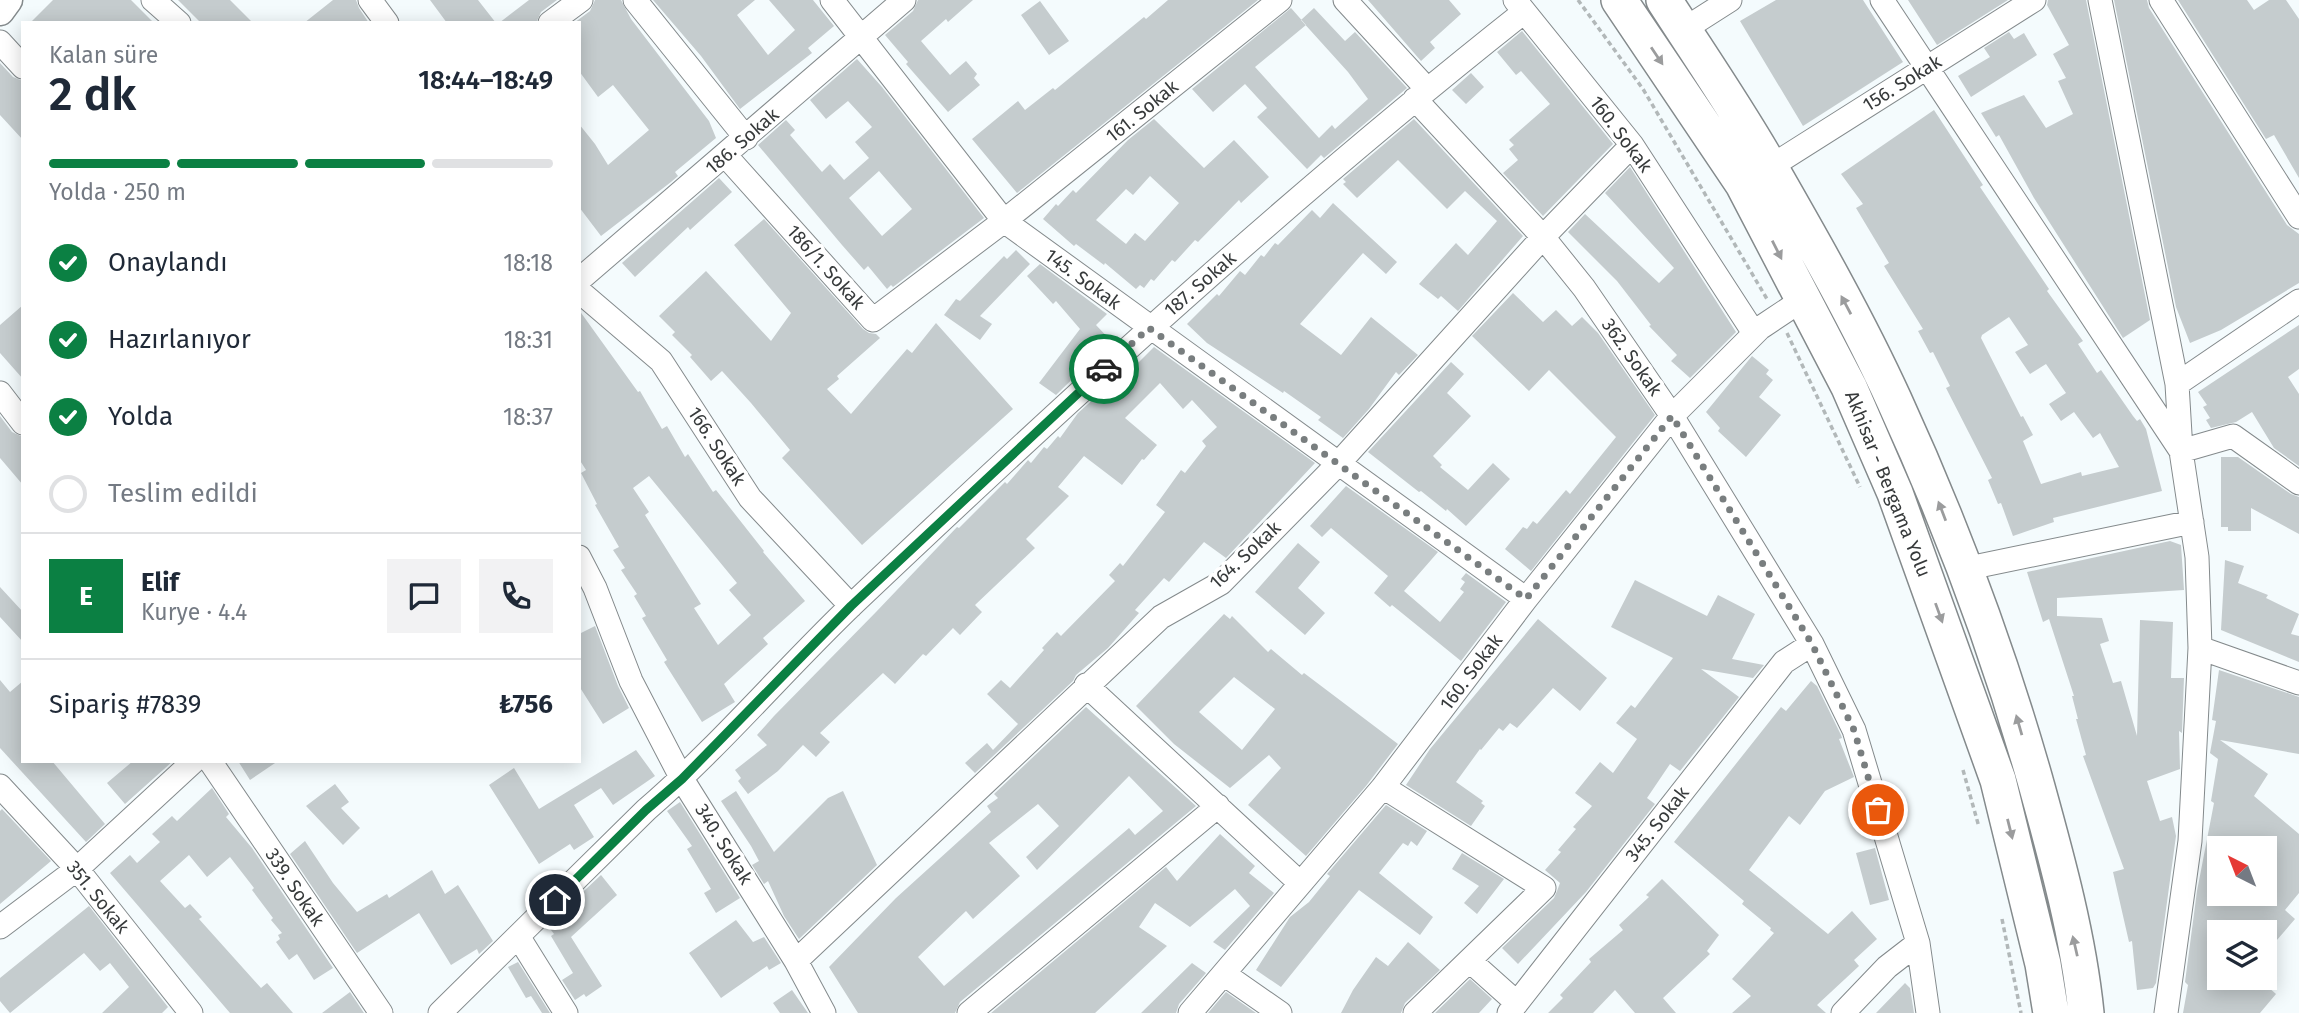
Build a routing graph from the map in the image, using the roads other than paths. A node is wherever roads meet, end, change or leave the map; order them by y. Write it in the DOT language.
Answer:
graph roads {
  1 [pos="8,0"];
  2 [pos="153,0"];
  3 [pos="370,0"];
  4 [pos="580,0"];
  5 [pos="635,0"];
  6 [pos="832,0"];
  7 [pos="904,0"];
  8 [pos="1280,0"];
  9 [pos="1345,0"];
  10 [pos="1619,0"];
  11 [pos="1664,0"];
  12 [pos="1730,0"];
  13 [pos="1882,0"];
  14 [pos="2034,0"];
  15 [pos="2100,0"];
  16 [pos="2161,0"];
  17 [pos="1520,6"];
  18 [pos="0,11"];
  19 [pos="177,21"];
  20 [pos="386,21"];
  21 [pos="553,21"];
  22 [pos="1684,30"];
  23 [pos="862,35"];
  24 [pos="0,42"];
  25 [pos="21,65"];
  26 [pos="1928,67"];
  27 [pos="1421,94"];
  28 [pos="746,138"];
  29 [pos="1632,145"];
  30 [pos="725,155"];
  31 [pos="1770,167"];
  32 [pos="2299,217"];
  33 [pos="1004,221"];
  34 [pos="1543,237"];
  35 [pos="581,278"];
  36 [pos="581,293"];
  37 [pos="2299,302"];
  38 [pos="1790,308"];
  39 [pos="1149,328"];
  40 [pos="1754,333"];
  41 [pos="2177,384"];
  42 [pos="0,393"];
  43 [pos="1672,416"];
  44 [pos="21,421"];
  45 [pos="2181,451"];
  46 [pos="1338,464"];
  47 [pos="2299,483"];
  48 [pos="2192,522"];
  49 [pos="581,566"];
  50 [pos="1964,569"];
  51 [pos="587,592"];
  52 [pos="1526,599"];
  53 [pos="851,606"];
  54 [pos="1812,644"];
  55 [pos="2200,648"];
  56 [pos="2299,683"];
  57 [pos="1086,685"];
  58 [pos="196,763"];
  59 [pos="198,763"];
  60 [pos="682,779"];
  61 [pos="0,786"];
  62 [pos="1383,787"];
  63 [pos="1218,806"];
  64 [pos="77,869"];
  65 [pos="1300,883"];
  66 [pos="0,927"];
  67 [pos="518,936"];
  68 [pos="1918,943"];
  69 [pos="796,961"];
  70 [pos="1470,961"];
  71 [pos="1224,974"];
  72 [pos="1513,1008"];
  73 [pos="190,1013"];
  74 [pos="381,1013"];
  75 [pos="440,1013"];
  76 [pos="566,1013"];
  77 [pos="824,1013"];
  78 [pos="969,1013"];
  79 [pos="1190,1013"];
  80 [pos="1280,1013"];
  81 [pos="1415,1013"];
  82 [pos="1843,1013"];
  83 [pos="1928,1013"];
  84 [pos="2052,1013"];
  85 [pos="2086,1013"];
  86 [pos="2166,1013"];
  1 -- 18 [label="street"];
  2 -- 19 [label="street"];
  3 -- 20 [label="street"];
  4 -- 21 [label="street"];
  5 -- 28 [label="street"];
  6 -- 23 [label="street, 145. Sokak"];
  7 -- 23 [label="street, 186. Sokak"];
  8 -- 33 [label="street, 161. Sokak"];
  9 -- 27 [label="street, 362. Sokak"];
  10 -- 38 [label="main road, Akhisar - Bergama Yolu, one-way"];
  11 -- 22 [label="main road, Akhisar - Bergama Yolu"];
  12 -- 22 [label="street"];
  13 -- 26 [label="street"];
  14 -- 26 [label="street, 156. Sokak"];
  15 -- 41 [label="street"];
  16 -- 32 [label="street"];
  17 -- 27 [label="street, 187. Sokak"];
  17 -- 29 [label="street, 160. Sokak"];
  22 -- 31 [label="main road, Akhisar - Bergama Yolu"];
  23 -- 28 [label="street, 186. Sokak"];
  23 -- 33 [label="street, 145. Sokak"];
  24 -- 25 [label="street"];
  26 -- 31 [label="street, 156. Sokak"];
  26 -- 45 [label="street"];
  27 -- 34 [label="street, 362. Sokak"];
  27 -- 39 [label="street, 187. Sokak"];
  28 -- 30 [label="street, 186. Sokak"];
  29 -- 34 [label="street, 164. Sokak"];
  29 -- 40 [label="street, 160. Sokak"];
  30 -- 33 [label="street, 186/1. Sokak"];
  30 -- 35 [label="street, 186. Sokak"];
  50 -- 31 [label="main road, Akhisar - Bergama Yolu, one-way"];
  33 -- 39 [label="street, 145. Sokak"];
  34 -- 43 [label="street, 362. Sokak"];
  34 -- 46 [label="street, 164. Sokak"];
  36 -- 53 [label="street, 166. Sokak"];
  37 -- 41 [label="street"];
  38 -- 40 [label="street, 160. Sokak"];
  38 -- 84 [label="main road, Akhisar - Bergama Yolu, one-way"];
  39 -- 46 [label="street, 145. Sokak"];
  39 -- 53 [label="street, 187. Sokak"];
  40 -- 43 [label="street, 160. Sokak"];
  41 -- 45 [label="street"];
  42 -- 44 [label="street"];
  43 -- 52 [label="street, 160. Sokak"];
  43 -- 54 [label="street, 362. Sokak"];
  45 -- 47 [label="street"];
  45 -- 48 [label="street"];
  46 -- 52 [label="street, 145. Sokak"];
  46 -- 57 [label="street, 164. Sokak"];
  48 -- 50 [label="street"];
  48 -- 55 [label="street"];
  49 -- 51 [label="street, 340. Sokak"];
  85 -- 50 [label="main road, Akhisar - Bergama Yolu, one-way"];
  51 -- 60 [label="street, 340. Sokak"];
  52 -- 62 [label="street, 160. Sokak"];
  53 -- 60 [label="street, 187. Sokak"];
  54 -- 68 [label="street"];
  54 -- 72 [label="street, 345. Sokak"];
  55 -- 56 [label="street"];
  55 -- 86 [label="street"];
  57 -- 63 [label="street"];
  57 -- 69 [label="street, 164. Sokak"];
  58 -- 64 [label="street"];
  59 -- 74 [label="street, 339. Sokak"];
  60 -- 67 [label="street, 187. Sokak"];
  60 -- 69 [label="street, 340. Sokak"];
  61 -- 64 [label="street, 351. Sokak"];
  62 -- 65 [label="street, 160. Sokak"];
  62 -- 70 [label="street"];
  63 -- 65 [label="street"];
  63 -- 78 [label="street"];
  64 -- 66 [label="street"];
  64 -- 73 [label="street, 351. Sokak"];
  65 -- 71 [label="street, 160. Sokak"];
  67 -- 75 [label="street, 187. Sokak"];
  67 -- 76 [label="street"];
  68 -- 82 [label="street"];
  68 -- 83 [label="street"];
  69 -- 77 [label="street, 340. Sokak"];
  70 -- 72 [label="street"];
  70 -- 81 [label="street"];
  71 -- 79 [label="street, 160. Sokak"];
  71 -- 80 [label="street"];
}
